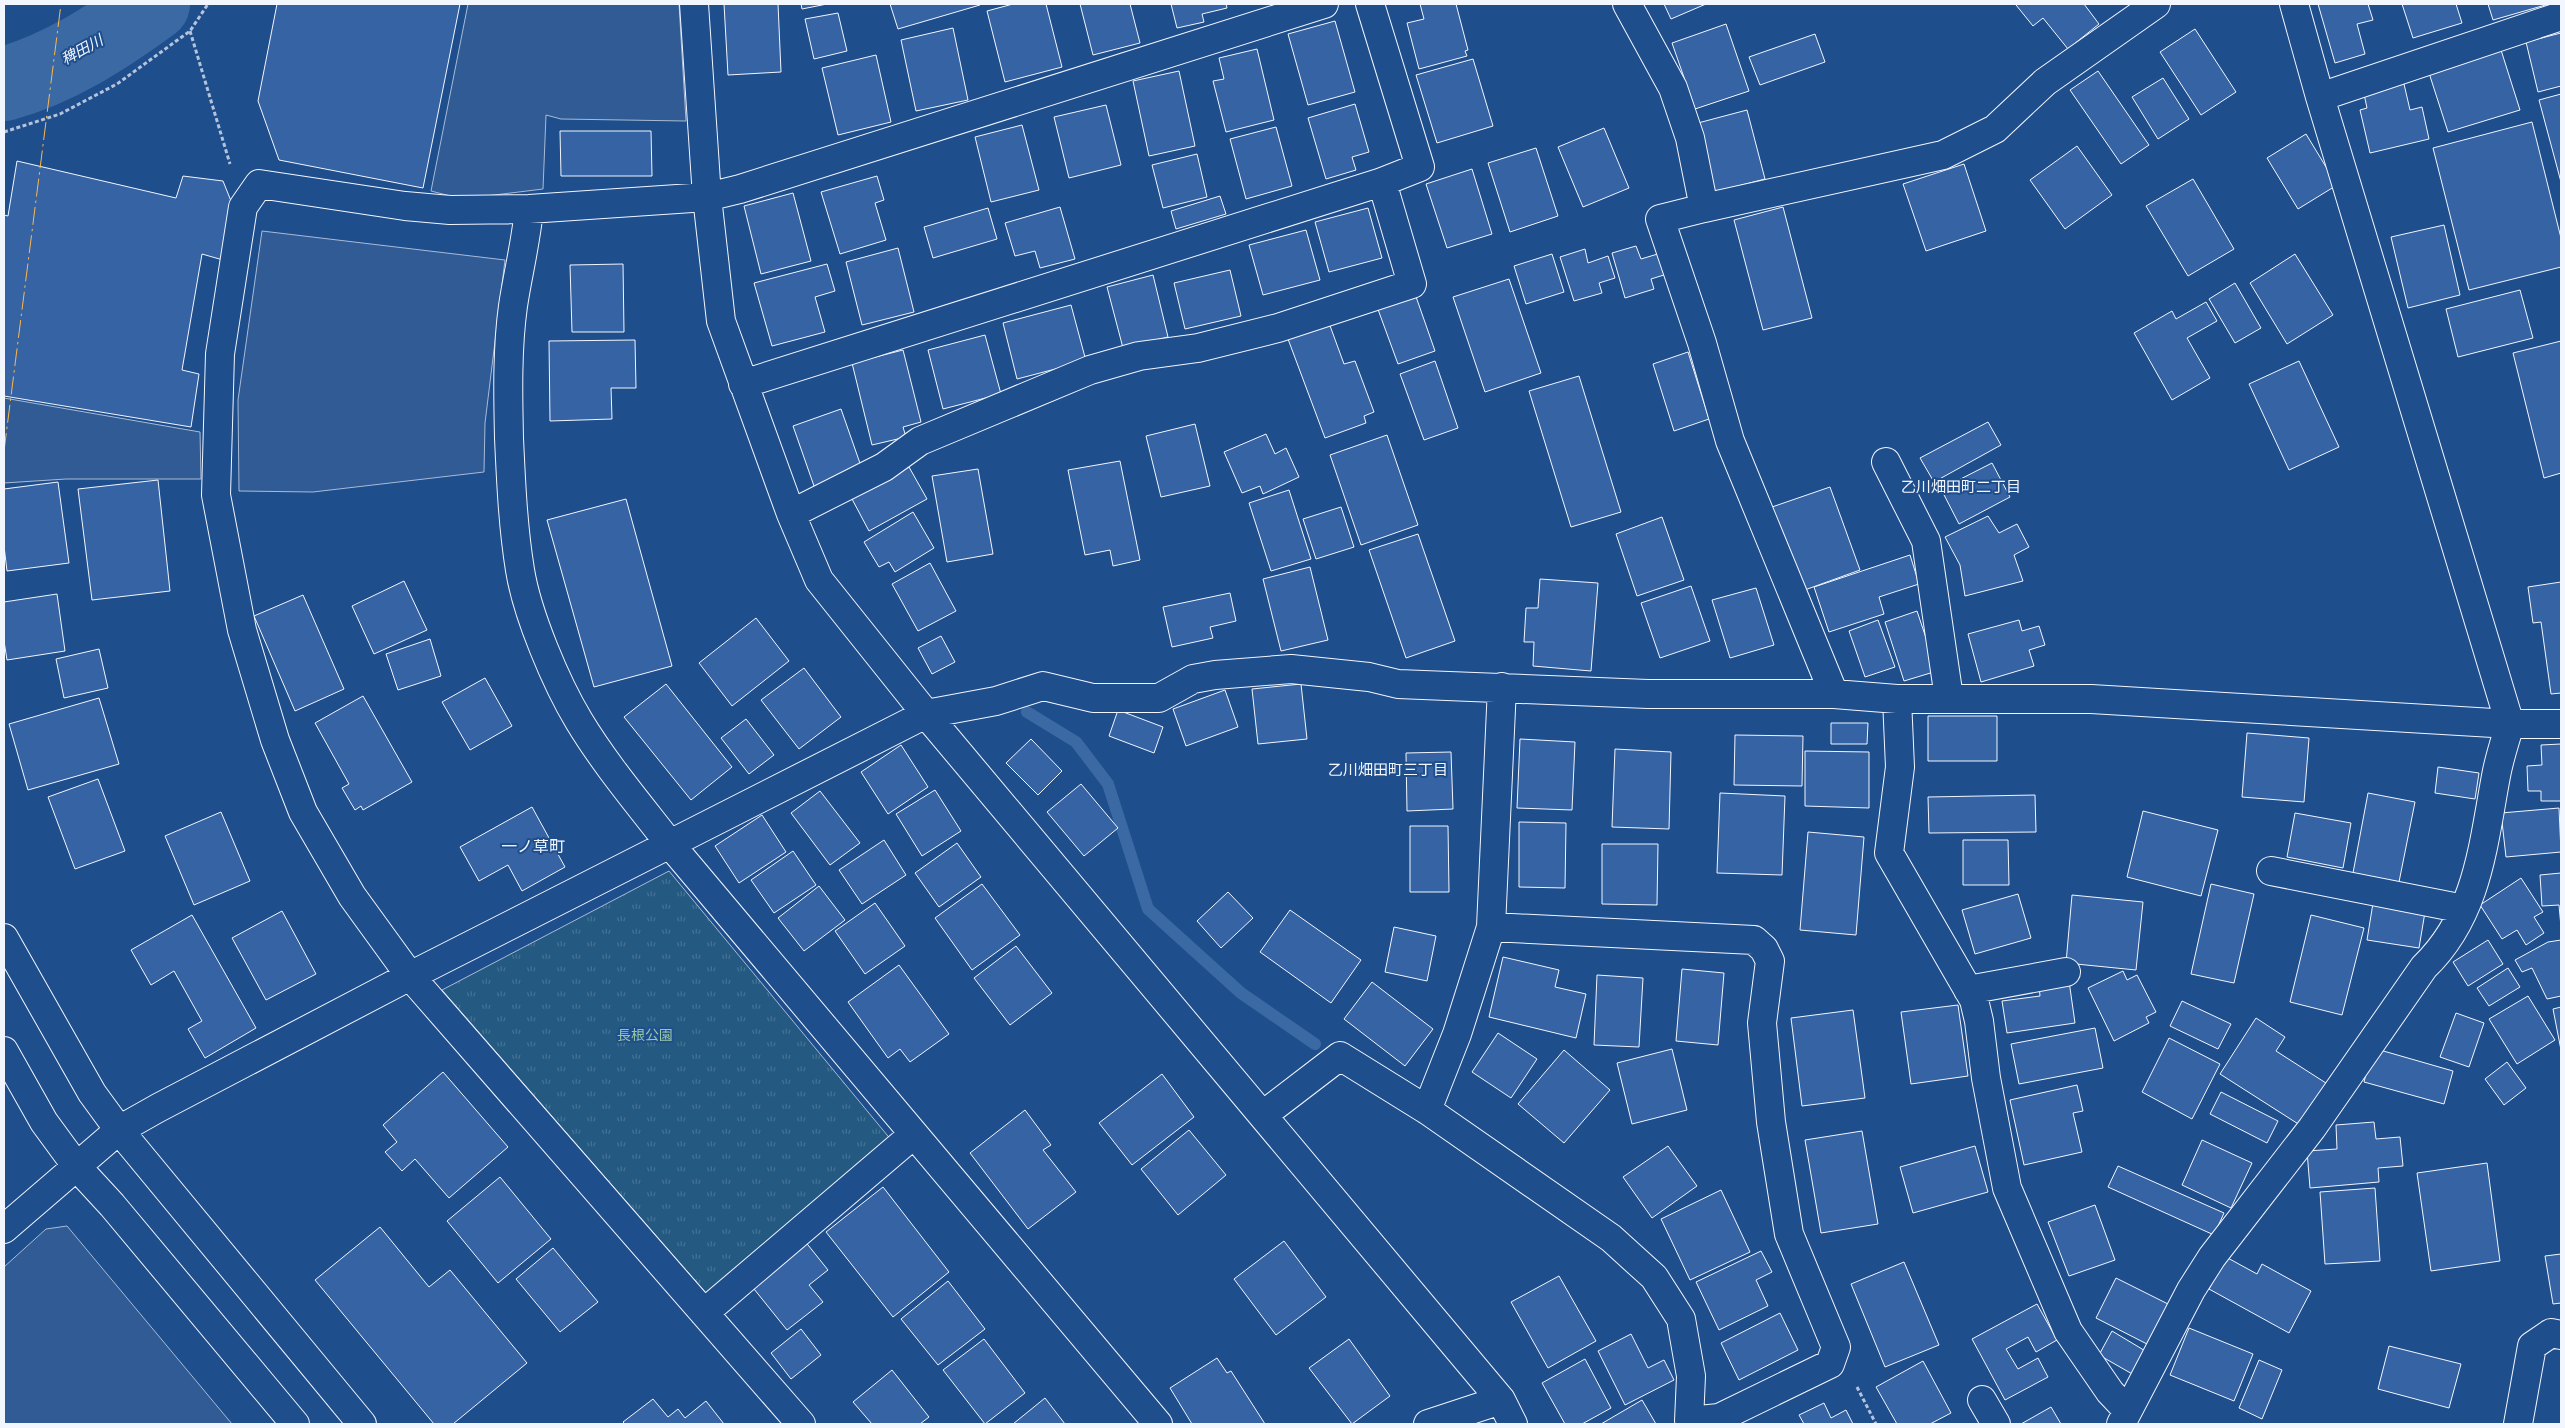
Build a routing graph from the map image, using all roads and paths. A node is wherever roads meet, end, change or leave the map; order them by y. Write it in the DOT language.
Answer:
graph roads {
  1 [pos="208,4"];
  2 [pos="694,4"];
  3 [pos="1324,4"];
  4 [pos="1370,4"];
  5 [pos="1627,4"];
  6 [pos="2156,4"];
  7 [pos="2294,4"];
  8 [pos="2561,16"];
  9 [pos="190,31"];
  10 [pos="2320,97"];
  11 [pos="4,132"];
  12 [pos="1382,182"];
  13 [pos="252,196"];
  14 [pos="707,197"];
  15 [pos="1704,208"];
  16 [pos="529,209"];
  17 [pos="743,384"];
  18 [pos="1886,462"];
  19 [pos="792,514"];
  20 [pos="1502,687"];
  21 [pos="1834,694"];
  22 [pos="1949,698"];
  23 [pos="1896,699"];
  24 [pos="926,714"];
  25 [pos="2510,724"];
  26 [pos="2561,724"];
  27 [pos="669,843"];
  28 [pos="2271,871"];
  29 [pos="2464,908"];
  30 [pos="1491,927"];
  31 [pos="4,938"];
  32 [pos="2066,972"];
  33 [pos="410,976"];
  34 [pos="1968,990"];
  35 [pos="4,1051"];
  36 [pos="1427,1110"];
  37 [pos="1263,1115"];
  38 [pos="119,1130"];
  39 [pos="913,1135"];
  40 [pos="77,1167"];
  41 [pos="4,1229"];
  42 [pos="704,1313"];
  43 [pos="2561,1335"];
  44 [pos="1501,1400"];
  45 [pos="1982,1400"];
  46 [pos="2124,1417"];
  47 [pos="295,1424"];
  48 [pos="362,1424"];
  49 [pos="801,1424"];
  50 [pos="1158,1424"];
  51 [pos="1428,1424"];
  52 [pos="1513,1424"];
  53 [pos="1996,1424"];
  54 [pos="2518,1424"];
  1 -- 9 [label="path"];
  2 -- 14 [label="street"];
  3 -- 14 [label="street"];
  4 -- 12 [label="street"];
  5 -- 15 [label="street"];
  6 -- 15 [label="street"];
  7 -- 10 [label="street"];
  8 -- 10 [label="street"];
  9 -- 11 [label="path"];
  9 -- 13 [label="path"];
  10 -- 25 [label="street"];
  12 -- 17 [label="street"];
  12 -- 19 [label="street"];
  13 -- 16 [label="street"];
  13 -- 33 [label="street"];
  14 -- 16 [label="street"];
  14 -- 17 [label="street"];
  15 -- 21 [label="street"];
  16 -- 27 [label="street"];
  17 -- 19 [label="street"];
  18 -- 22 [label="street"];
  19 -- 24 [label="street"];
  20 -- 21 [label="street"];
  20 -- 24 [label="street"];
  20 -- 30 [label="street"];
  21 -- 23 [label="street"];
  22 -- 23 [label="street"];
  22 -- 25 [label="street"];
  23 -- 34 [label="street"];
  24 -- 27 [label="street"];
  24 -- 37 [label="street"];
  25 -- 26 [label="street"];
  25 -- 29 [label="street"];
  27 -- 33 [label="street"];
  27 -- 39 [label="street"];
  28 -- 29 [label="street"];
  29 -- 46 [label="street"];
  30 -- 36 [label="street"];
  30 -- 36 [label="street"];
  31 -- 38 [label="street"];
  32 -- 34 [label="street"];
  33 -- 38 [label="street"];
  33 -- 42 [label="street"];
  34 -- 46 [label="street"];
  35 -- 40 [label="street"];
  36 -- 37 [label="street"];
  37 -- 44 [label="street"];
  38 -- 40 [label="street"];
  38 -- 48 [label="street"];
  39 -- 42 [label="street"];
  39 -- 50 [label="street"];
  40 -- 41 [label="street"];
  40 -- 47 [label="street"];
  42 -- 49 [label="street"];
  43 -- 54 [label="street"];
  44 -- 51 [label="street"];
  44 -- 52 [label="street"];
  45 -- 53 [label="street"];
}
